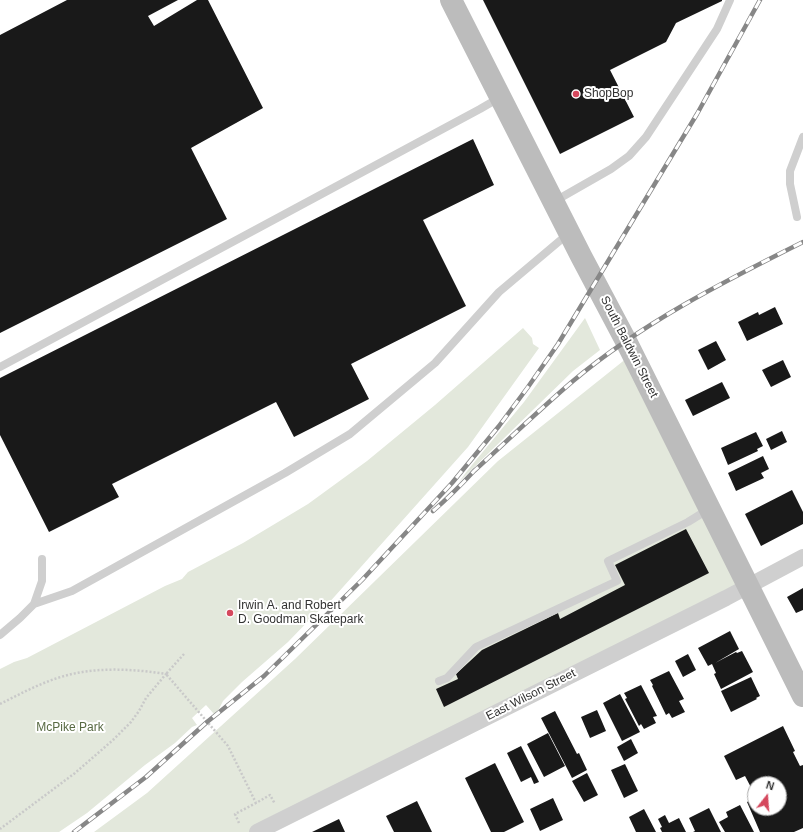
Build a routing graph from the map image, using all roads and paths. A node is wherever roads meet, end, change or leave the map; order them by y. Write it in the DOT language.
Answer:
graph roads {
  1 [pos="451,0"];
  2 [pos="730,0"];
  3 [pos="501,97"];
  4 [pos="803,137"];
  5 [pos="554,202"];
  6 [pos="797,217"];
  7 [pos="569,232"];
  8 [pos="0,367"];
  9 [pos="709,508"];
  10 [pos="803,557"];
  11 [pos="42,559"];
  12 [pos="749,586"];
  13 [pos="34,604"];
  14 [pos="0,635"];
  15 [pos="184,654"];
  16 [pos="166,674"];
  17 [pos="438,681"];
  18 [pos="803,696"];
  19 [pos="0,704"];
  20 [pos="256,803"];
  21 [pos="276,804"];
  22 [pos="239,823"];
  23 [pos="0,829"];
  24 [pos="262,831"];
  1 -- 3 [label="street, South Baldwin Street"];
  2 -- 5 [label="lane"];
  3 -- 5 [label="street, South Baldwin Street"];
  3 -- 8 [label="lane"];
  4 -- 6 [label="lane"];
  5 -- 7 [label="street, South Baldwin Street"];
  7 -- 9 [label="street, South Baldwin Street"];
  7 -- 13 [label="lane"];
  9 -- 12 [label="street, South Baldwin Street"];
  9 -- 17 [label="lane"];
  10 -- 12 [label="street, East Wilson Street"];
  11 -- 13 [label="lane"];
  12 -- 18 [label="street, South Baldwin Street"];
  12 -- 24 [label="street, East Wilson Street"];
  13 -- 14 [label="lane"];
  15 -- 16 [label="path"];
  16 -- 19 [label="path"];
  16 -- 20 [label="path"];
  16 -- 23 [label="path"];
  20 -- 21 [label="path"];
  20 -- 22 [label="path"];
}
